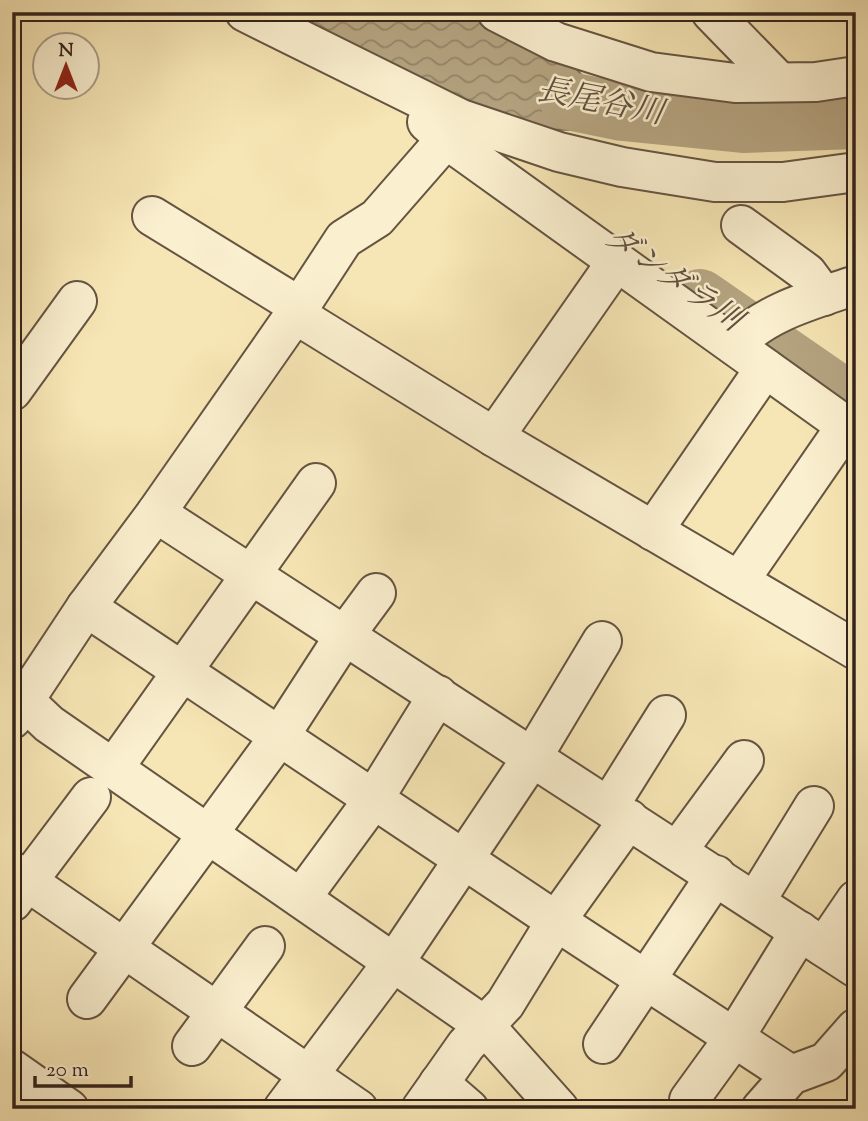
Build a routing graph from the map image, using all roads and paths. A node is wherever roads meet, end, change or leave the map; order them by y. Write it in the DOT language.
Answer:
graph roads {
  1 [pos="245,12"];
  2 [pos="497,12"];
  3 [pos="711,12"];
  4 [pos="856,76"];
  5 [pos="379,80"];
  6 [pos="779,82"];
  7 [pos="446,139"];
  8 [pos="856,172"];
  9 [pos="152,216"];
  10 [pos="741,225"];
  11 [pos="617,261"];
  12 [pos="840,291"];
  13 [pos="77,301"];
  14 [pos="297,311"];
  15 [pos="745,335"];
  16 [pos="765,368"];
  17 [pos="16,378"];
  18 [pos="851,430"];
  19 [pos="494,437"];
  20 [pos="316,483"];
  21 [pos="156,513"];
  22 [pos="653,531"];
  23 [pos="251,575"];
  24 [pos="738,581"];
  25 [pos="376,593"];
  26 [pos="86,607"];
  27 [pos="345,635"];
  28 [pos="602,641"];
  29 [pos="856,650"];
  30 [pos="183,672"];
  31 [pos="438,695"];
  32 [pos="17,703"];
  33 [pos="666,715"];
  34 [pos="279,737"];
  35 [pos="533,756"];
  36 [pos="744,760"];
  37 [pos="102,783"];
  38 [pos="373,800"];
  39 [pos="814,806"];
  40 [pos="619,812"];
  41 [pos="209,834"];
  42 [pos="678,850"];
  43 [pos="463,859"];
  44 [pos="716,875"];
  45 [pos="18,885"];
  46 [pos="301,898"];
  47 [pos="856,900"];
  48 [pos="755,902"];
  49 [pos="555,921"];
  50 [pos="812,939"];
  51 [pos="265,946"];
  52 [pos="124,947"];
  53 [pos="856,968"];
  54 [pos="387,970"];
  55 [pos="646,981"];
  56 [pos="87,999"];
  57 [pos="217,1011"];
  58 [pos="485,1026"];
  59 [pos="856,1028"];
  60 [pos="734,1038"];
  61 [pos="603,1044"];
  62 [pos="192,1046"];
  63 [pos="12,1069"];
  64 [pos="310,1075"];
  65 [pos="791,1075"];
  66 [pos="430,1096"];
  67 [pos="689,1100"];
  68 [pos="69,1109"];
  69 [pos="283,1109"];
  70 [pos="358,1109"];
  71 [pos="469,1109"];
  72 [pos="559,1109"];
  73 [pos="761,1109"];
  1 -- 5 [label="street"];
  2 -- 6 [label="street"];
  3 -- 6 [label="street"];
  4 -- 6 [label="street"];
  5 -- 7 [label="street"];
  5 -- 8 [label="street"];
  7 -- 11 [label="street"];
  7 -- 14 [label="street"];
  9 -- 14 [label="street"];
  10 -- 12 [label="street"];
  11 -- 15 [label="street"];
  11 -- 19 [label="street"];
  12 -- 15 [label="street"];
  13 -- 17 [label="street"];
  14 -- 19 [label="street"];
  14 -- 21 [label="street"];
  15 -- 16 [label="street"];
  16 -- 18 [label="street"];
  16 -- 22 [label="street"];
  18 -- 24 [label="street"];
  19 -- 22 [label="street"];
  20 -- 23 [label="street"];
  21 -- 23 [label="street"];
  21 -- 26 [label="street"];
  22 -- 24 [label="street"];
  23 -- 27 [label="street"];
  23 -- 30 [label="street"];
  24 -- 29 [label="street"];
  25 -- 27 [label="street"];
  26 -- 30 [label="street"];
  26 -- 32 [label="street"];
  27 -- 31 [label="street"];
  27 -- 34 [label="street"];
  28 -- 35 [label="street"];
  30 -- 34 [label="street"];
  30 -- 37 [label="street"];
  31 -- 35 [label="street"];
  31 -- 38 [label="street"];
  32 -- 37 [label="street"];
  33 -- 40 [label="street"];
  34 -- 38 [label="street"];
  34 -- 41 [label="street"];
  35 -- 40 [label="street"];
  35 -- 43 [label="street"];
  36 -- 42 [label="street"];
  37 -- 41 [label="street"];
  37 -- 45 [label="street"];
  38 -- 43 [label="street"];
  38 -- 46 [label="street"];
  39 -- 48 [label="street"];
  40 -- 42 [label="street"];
  40 -- 49 [label="street"];
  41 -- 46 [label="street"];
  41 -- 52 [label="street"];
  42 -- 44 [label="street"];
  43 -- 49 [label="street"];
  43 -- 54 [label="street"];
  44 -- 48 [label="street"];
  44 -- 55 [label="street"];
  45 -- 52 [label="street"];
  46 -- 54 [label="street"];
  47 -- 50 [label="street"];
  48 -- 50 [label="street"];
  49 -- 55 [label="street"];
  49 -- 58 [label="street"];
  50 -- 53 [label="street"];
  50 -- 60 [label="street"];
  51 -- 57 [label="street"];
  52 -- 56 [label="street"];
  52 -- 57 [label="street"];
  54 -- 58 [label="street"];
  54 -- 64 [label="street"];
  55 -- 60 [label="street"];
  55 -- 61 [label="street"];
  57 -- 62 [label="street"];
  57 -- 64 [label="street"];
  58 -- 66 [label="street"];
  58 -- 72 [label="street"];
  59 -- 65 [label="street"];
  60 -- 65 [label="street"];
  60 -- 67 [label="street"];
  63 -- 68 [label="street"];
  64 -- 69 [label="street"];
  64 -- 70 [label="street"];
  65 -- 73 [label="street"];
  66 -- 71 [label="street"];
}
